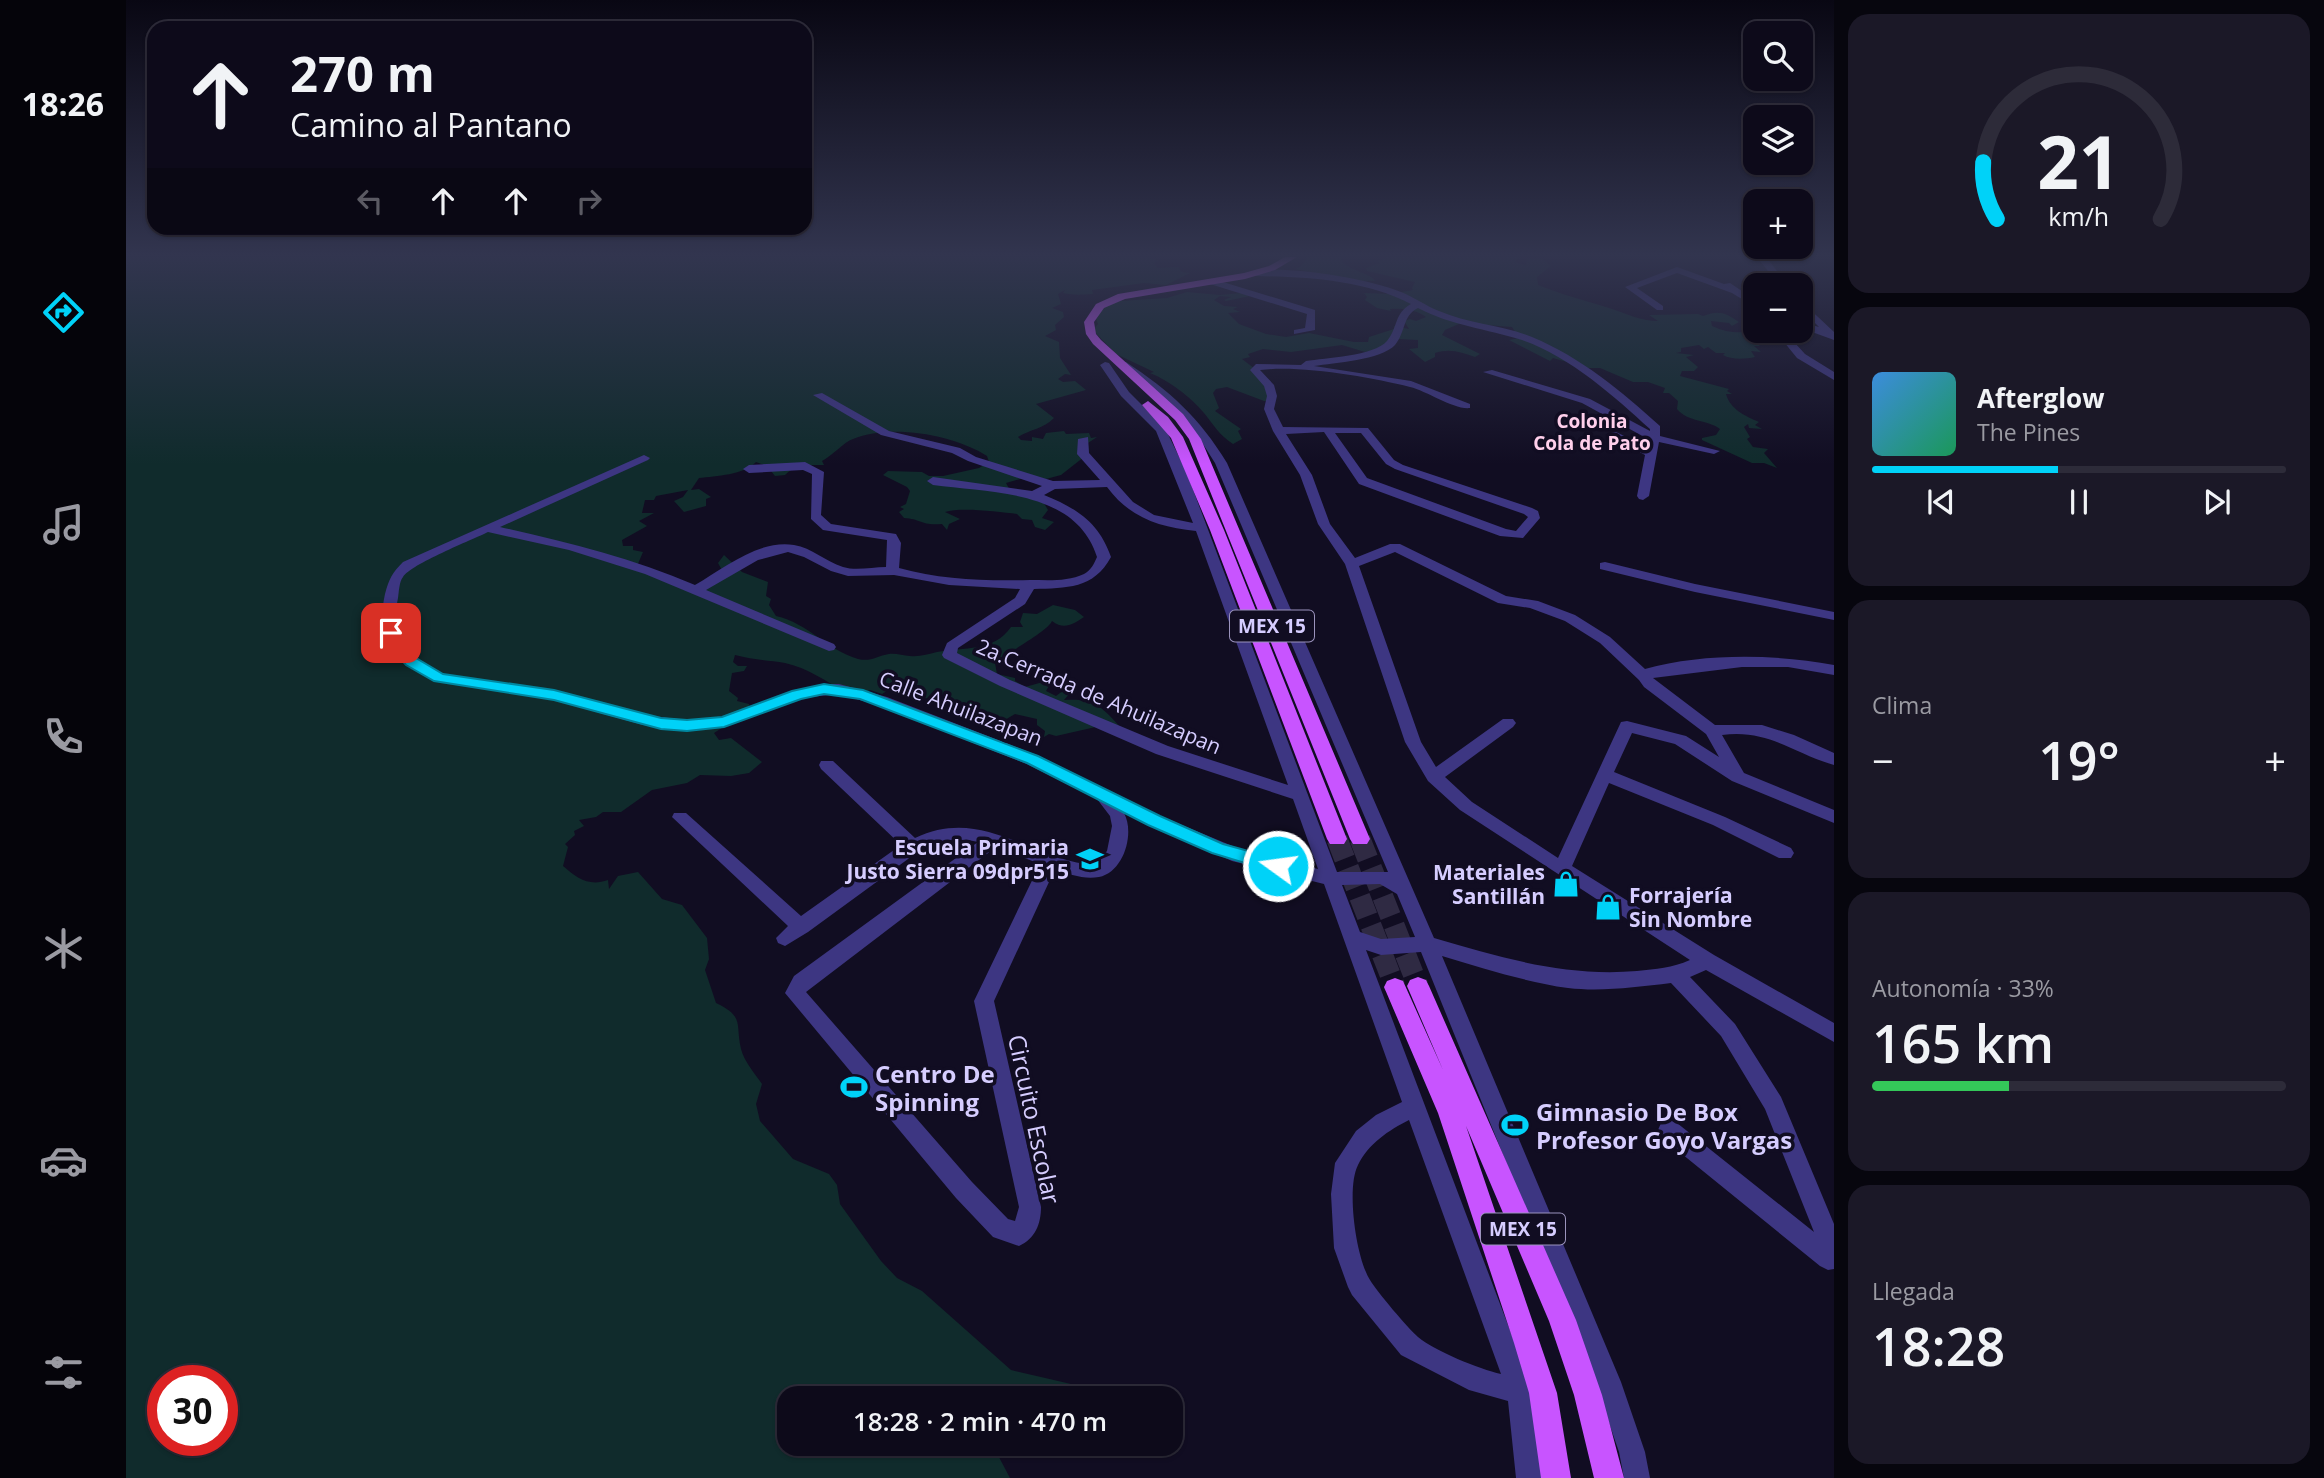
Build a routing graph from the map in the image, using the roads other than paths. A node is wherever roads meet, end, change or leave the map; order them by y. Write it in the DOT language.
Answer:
graph roads {
  1 [pos="1077,326"];
  2 [pos="1090,326"];
  3 [pos="1310,326"];
  4 [pos="1397,326"];
  5 [pos="1481,326"];
  6 [pos="1813,329"];
  7 [pos="1297,332"];
  8 [pos="1832,335"];
  9 [pos="1790,343"];
  10 [pos="1107,360"];
  11 [pos="1291,367"];
  12 [pos="1488,372"];
  13 [pos="1834,377"];
  14 [pos="818,396"];
  15 [pos="1466,406"];
  16 [pos="1327,429"];
  17 [pos="1279,431"];
  18 [pos="1612,434"];
  19 [pos="1654,438"];
  20 [pos="1084,439"];
  21 [pos="1714,450"];
  22 [pos="1651,453"];
  23 [pos="644,458"];
  24 [pos="748,469"];
  25 [pos="933,481"];
  26 [pos="1110,483"];
  27 [pos="1052,485"];
  28 [pos="1034,495"];
  29 [pos="1643,496"];
  30 [pos="488,528"];
  31 [pos="1202,528"];
  32 [pos="1352,565"];
  33 [pos="1605,566"];
  34 [pos="892,571"];
  35 [pos="1030,584"];
  36 [pos="696,590"];
  37 [pos="1834,616"];
  38 [pos="829,647"];
  39 [pos="1834,670"];
  40 [pos="1645,677"];
  41 [pos="1508,723"];
  42 [pos="1712,731"];
  43 [pos="1834,759"];
  44 [pos="827,765"];
  45 [pos="1604,774"];
  46 [pos="1434,777"];
  47 [pos="1738,777"];
  48 [pos="1102,795"];
  49 [pos="1299,795"];
  50 [pos="680,817"];
  51 [pos="1834,817"];
  52 [pos="994,839"];
  53 [pos="1337,839"];
  54 [pos="1360,839"];
  55 [pos="913,846"];
  56 [pos="1786,853"];
  57 [pos="1050,861"];
  58 [pos="1564,871"];
  59 [pos="1332,879"];
  60 [pos="1404,889"];
  61 [pos="801,927"];
  62 [pos="1353,937"];
  63 [pos="785,938"];
  64 [pos="1428,944"];
  65 [pos="1707,961"];
  66 [pos="1675,975"];
  67 [pos="1834,1033"];
  68 [pos="1413,1107"];
  69 [pos="1669,1130"];
  70 [pos="1834,1255"];
  71 [pos="1520,1391"];
  72 [pos="1530,1478"];
  73 [pos="1556,1478"];
  74 [pos="1608,1478"];
  75 [pos="1637,1478"];
  1 -- 10 [label="main road, MEX 15"];
  2 -- 10 [label="main road, MEX 15"];
  3 -- 7 [label="street"];
  4 -- 11 [label="street"];
  5 -- 19 [label="street"];
  6 -- 8 [label="street"];
  9 -- 13 [label="street"];
  10 -- 31 [label="street"];
  10 -- 53 [label="main road, MEX 15"];
  10 -- 54 [label="main road, MEX 15"];
  10 -- 60 [label="street"];
  11 -- 15 [label="street"];
  11 -- 17 [label="street"];
  12 -- 19 [label="street"];
  14 -- 27 [label="street"];
  16 -- 16 [label="street"];
  16 -- 17 [label="street"];
  17 -- 32 [label="street"];
  18 -- 22 [label="street"];
  19 -- 21 [label="street"];
  19 -- 22 [label="street"];
  20 -- 26 [label="street"];
  22 -- 29 [label="street"];
  23 -- 30 [label="street, Calle Ahuilazapan"];
  24 -- 34 [label="street"];
  25 -- 28 [label="street"];
  26 -- 27 [label="street"];
  26 -- 31 [label="street"];
  27 -- 28 [label="street"];
  28 -- 35 [label="street"];
  30 -- 36 [label="street"];
  30 -- 48 [label="street, Calle Ahuilazapan"];
  31 -- 49 [label="street"];
  32 -- 40 [label="street"];
  32 -- 46 [label="street"];
  33 -- 37 [label="street"];
  34 -- 35 [label="street"];
  34 -- 36 [label="street"];
  35 -- 49 [label="street, 2a.Cerrada de Ahuilazapan"];
  36 -- 38 [label="street"];
  39 -- 40 [label="street"];
  40 -- 42 [label="street"];
  41 -- 46 [label="street"];
  42 -- 43 [label="street"];
  42 -- 47 [label="street"];
  44 -- 55 [label="street"];
  45 -- 47 [label="street"];
  45 -- 56 [label="street"];
  45 -- 58 [label="street"];
  46 -- 58 [label="street"];
  47 -- 51 [label="street"];
  48 -- 57 [label="street"];
  48 -- 59 [label="street, Calle Ahuilazapan"];
  49 -- 59 [label="street"];
  50 -- 61 [label="street"];
  52 -- 55 [label="street"];
  52 -- 57 [label="street"];
  52 -- 57 [label="street, Circuito Escolar"];
  55 -- 61 [label="street"];
  58 -- 65 [label="street"];
  59 -- 60 [label="street, Calle Ahuilazapan"];
  59 -- 62 [label="street"];
  60 -- 64 [label="street"];
  61 -- 63 [label="street"];
  62 -- 64 [label="street"];
  62 -- 68 [label="street"];
  64 -- 66 [label="street"];
  64 -- 75 [label="street"];
  65 -- 66 [label="street"];
  65 -- 67 [label="street"];
  66 -- 70 [label="street"];
  68 -- 71 [label="street"];
  68 -- 71 [label="street"];
  69 -- 70 [label="street"];
  71 -- 72 [label="street"];
  73 -- 74 [label="main road, MEX 15"];
}
